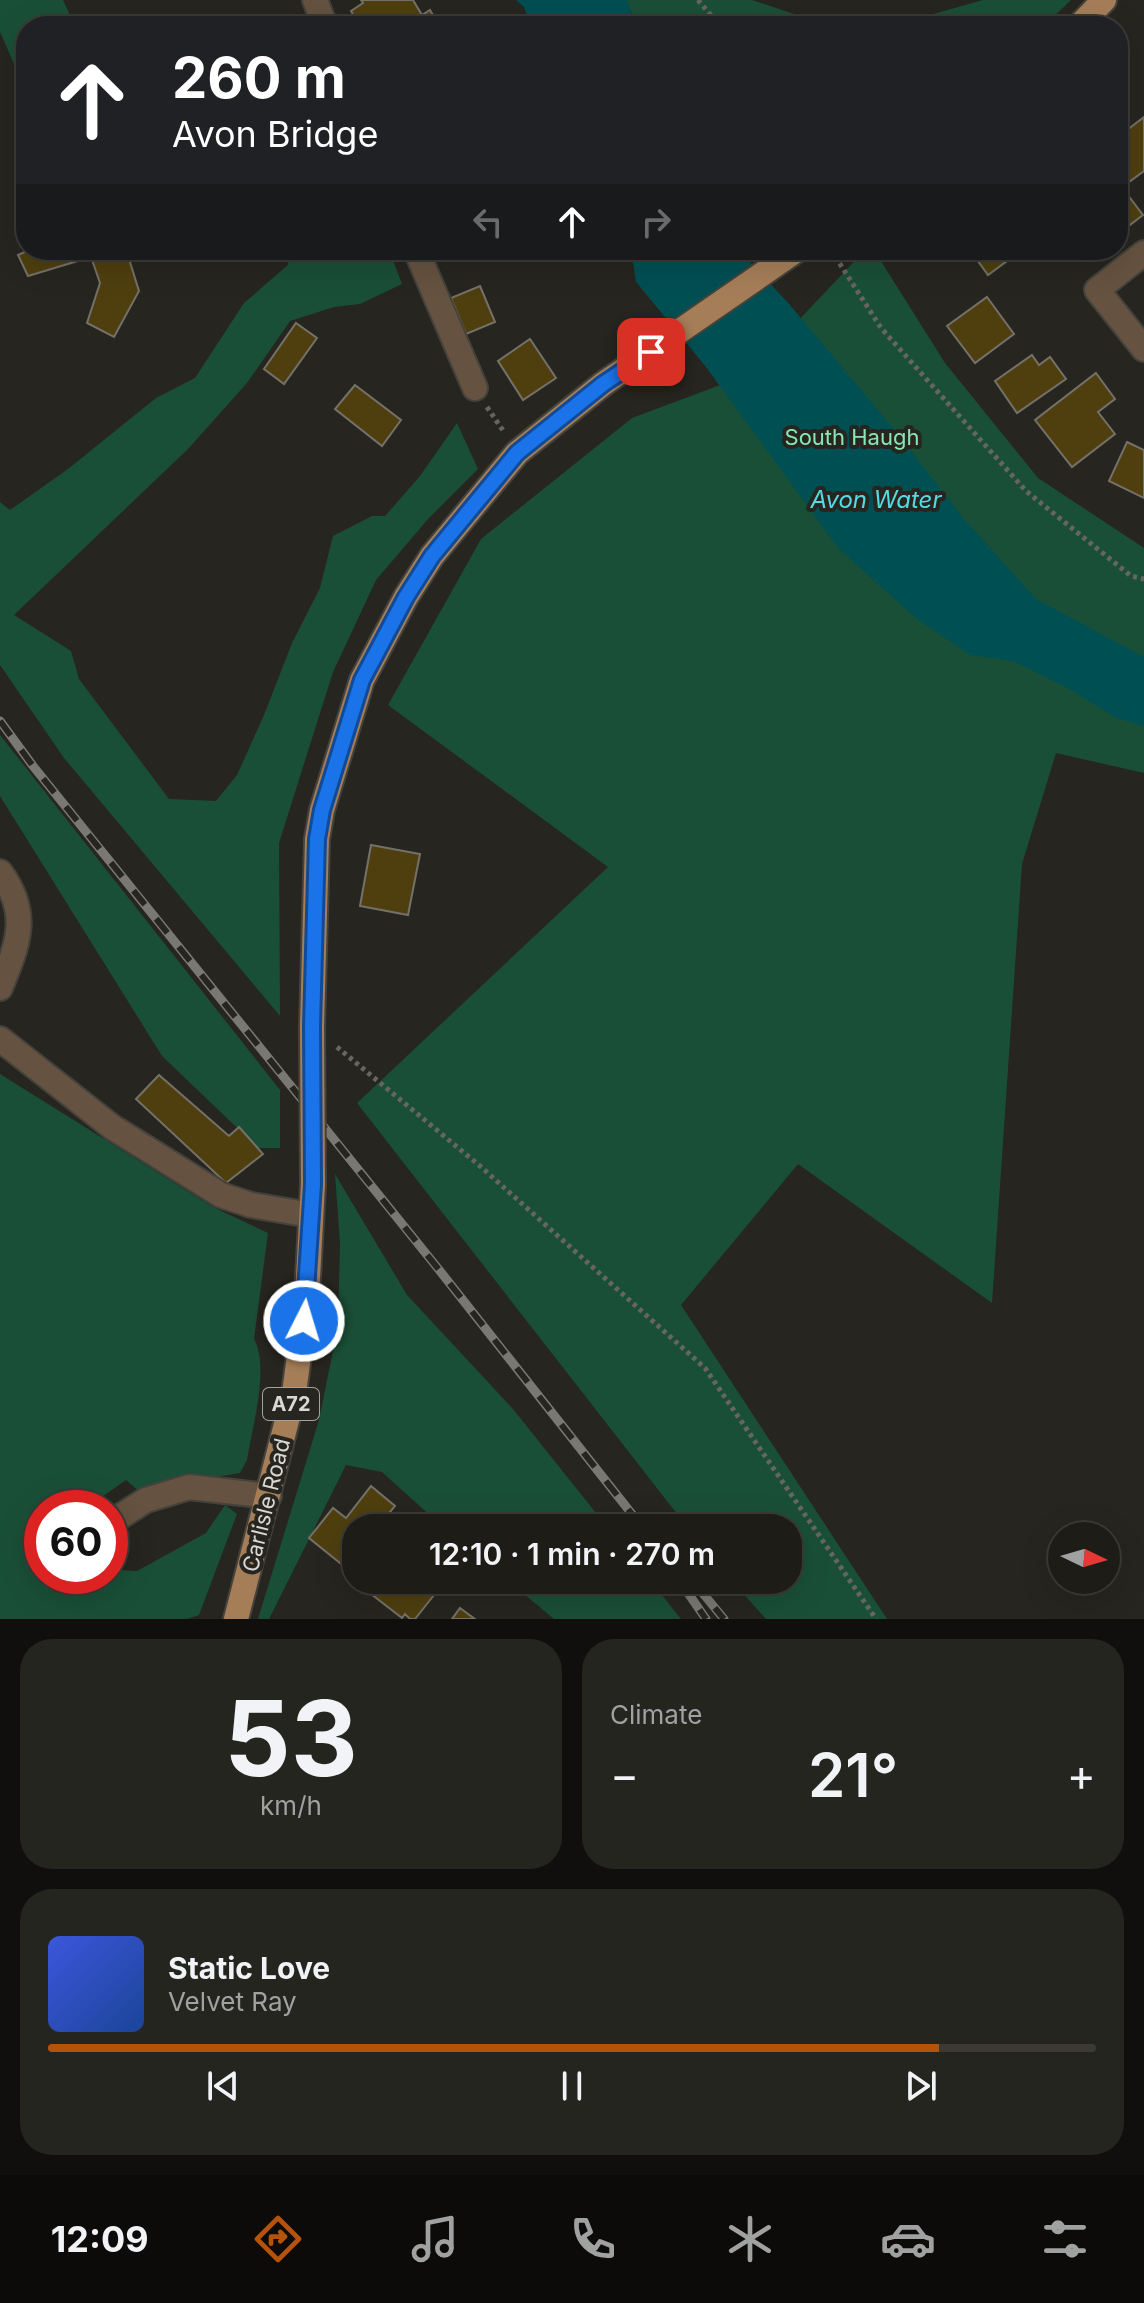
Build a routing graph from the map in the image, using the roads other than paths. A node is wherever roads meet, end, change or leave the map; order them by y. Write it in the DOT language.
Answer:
graph roads {
  1 [pos="1104,0"];
  2 [pos="1089,16"];
  3 [pos="1144,253"];
  4 [pos="420,260"];
  5 [pos="783,260"];
  6 [pos="1144,349"];
  7 [pos="475,388"];
  8 [pos="0,872"];
  9 [pos="0,988"];
  10 [pos="0,1039"];
  11 [pos="311,1215"];
  12 [pos="269,1496"];
  13 [pos="128,1512"];
  14 [pos="236,1619"];
  1 -- 2 [label="main road"];
  3 -- 6 [label="street"];
  4 -- 7 [label="street"];
  5 -- 11 [label="main road, Carlisle Road / A72, bridge"];
  8 -- 9 [label="street"];
  10 -- 11 [label="street"];
  11 -- 12 [label="main road, Carlisle Road / A72"];
  12 -- 13 [label="street"];
  12 -- 14 [label="main road, Carlisle Road / A72"];
}
